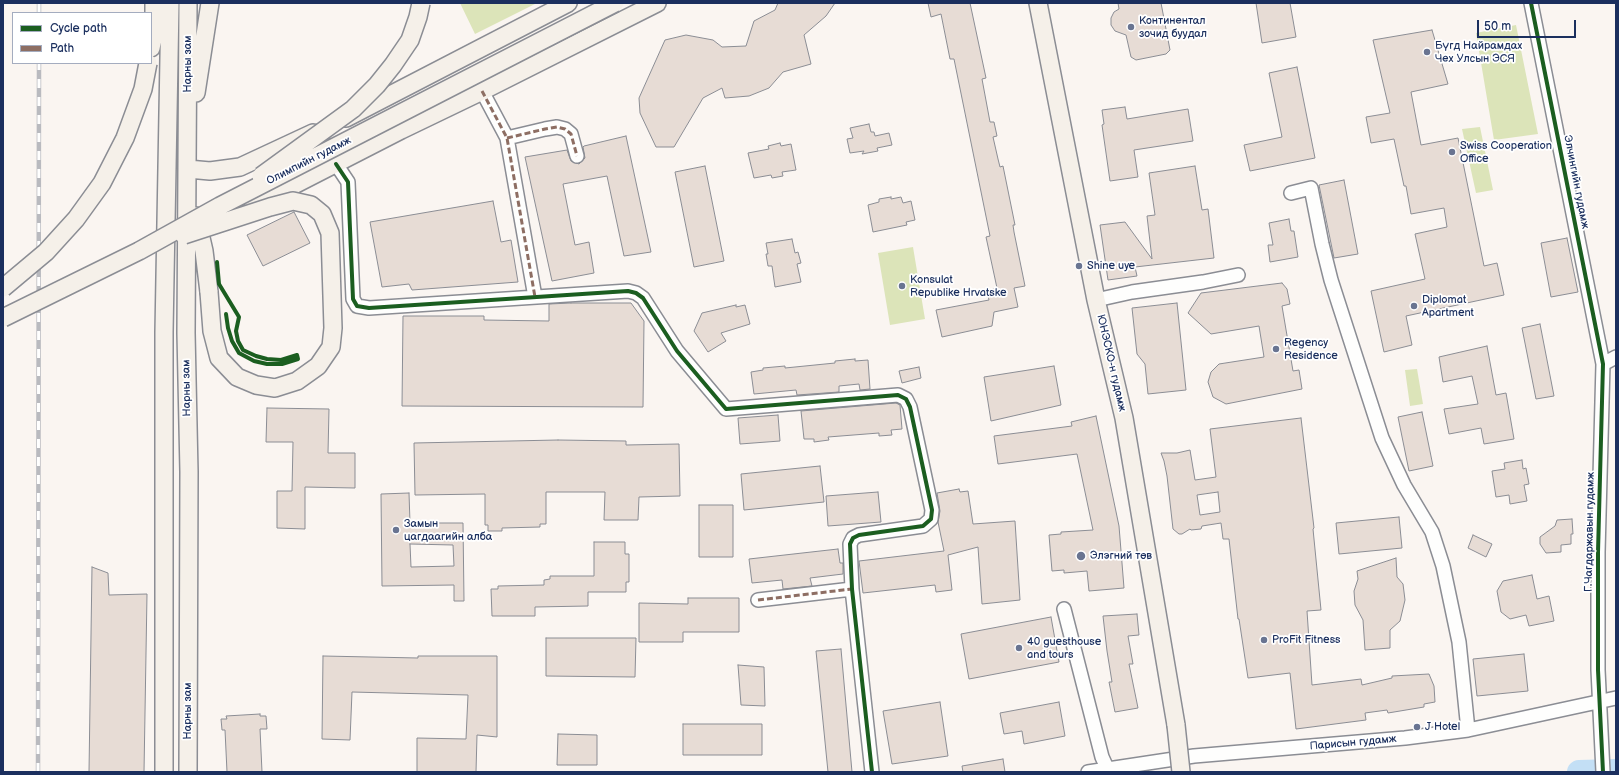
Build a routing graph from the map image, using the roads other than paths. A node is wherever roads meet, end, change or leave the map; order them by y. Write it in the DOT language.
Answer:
graph roads {
  1 [pos="154,3"];
  2 [pos="170,3"];
  3 [pos="188,3"];
  4 [pos="210,3"];
  5 [pos="420,3"];
  6 [pos="568,3"];
  7 [pos="615,3"];
  8 [pos="657,3"];
  9 [pos="1038,3"];
  10 [pos="1531,3"];
  11 [pos="152,43"];
  12 [pos="148,64"];
  13 [pos="482,91"];
  14 [pos="384,98"];
  15 [pos="348,117"];
  16 [pos="401,130"];
  17 [pos="507,138"];
  18 [pos="187,147"];
  19 [pos="364,149"];
  20 [pos="577,156"];
  21 [pos="336,164"];
  22 [pos="188,175"];
  23 [pos="1291,193"];
  24 [pos="220,206"];
  25 [pos="193,238"];
  26 [pos="139,251"];
  27 [pos="1238,275"];
  28 [pos="3,288"];
  29 [pos="535,297"];
  30 [pos="1096,300"];
  31 [pos="3,318"];
  32 [pos="164,332"];
  33 [pos="186,333"];
  34 [pos="1616,357"];
  35 [pos="1603,364"];
  36 [pos="852,589"];
  37 [pos="758,600"];
  38 [pos="1064,609"];
  39 [pos="189,641"];
  40 [pos="164,645"];
  41 [pos="164,669"];
  42 [pos="188,670"];
  43 [pos="1616,698"];
  44 [pos="1601,701"];
  45 [pos="1468,730"];
  46 [pos="1107,768"];
  47 [pos="164,772"];
  48 [pos="188,772"];
  49 [pos="872,772"];
  50 [pos="1088,772"];
  51 [pos="1181,772"];
  52 [pos="1603,772"];
  1 -- 11 [label="main road"];
  2 -- 32 [label="main road, Нарны зам"];
  3 -- 18 [label="main road, Нарны зам"];
  4 -- 18 [label="main road"];
  5 -- 24 [label="main road, bridge"];
  6 -- 14 [label="main road"];
  7 -- 24 [label="main road, Олимпийн гудамж, bridge"];
  8 -- 13 [label="main road"];
  9 -- 30 [label="main road, ЮНЭСКО-н гудамж"];
  10 -- 35 [label="street, Элчингийн гудамж"];
  12 -- 28 [label="main road, bridge"];
  13 -- 16 [label="main road"];
  13 -- 17 [label="street"];
  14 -- 15 [label="main road"];
  14 -- 16 [label="main road"];
  15 -- 19 [label="main road"];
  15 -- 22 [label="main road"];
  16 -- 19 [label="main road"];
  17 -- 20 [label="street"];
  17 -- 29 [label="street"];
  18 -- 22 [label="main road, Нарны зам"];
  19 -- 21 [label="main road"];
  21 -- 25 [label="main road"];
  21 -- 29 [label="street"];
  22 -- 25 [label="main road, Нарны зам"];
  23 -- 45 [label="street"];
  24 -- 26 [label="main road, Олимпийн гудамж, bridge"];
  25 -- 26 [label="main road, bridge"];
  25 -- 33 [label="main road, Нарны зам"];
  26 -- 31 [label="main road, Олимпийн гудамж, bridge"];
  27 -- 30 [label="street"];
  29 -- 36 [label="street"];
  30 -- 51 [label="main road, ЮНЭСКО-н гудамж, bridge"];
  32 -- 33 [label="main road"];
  32 -- 40 [label="main road, Нарны зам"];
  33 -- 39 [label="main road, Нарны зам"];
  34 -- 35 [label="street"];
  35 -- 44 [label="street, Г.Чагдаржавын гудамж"];
  36 -- 37 [label="street"];
  36 -- 49 [label="street"];
  38 -- 46 [label="street"];
  39 -- 40 [label="main road"];
  39 -- 42 [label="main road, Нарны зам"];
  40 -- 41 [label="main road, Нарны зам"];
  41 -- 42 [label="main road"];
  41 -- 47 [label="main road, Нарны зам"];
  42 -- 48 [label="main road, Нарны зам"];
  43 -- 44 [label="street, Парисын гудамж"];
  44 -- 45 [label="street, Парисын гудамж"];
  44 -- 52 [label="street, Г.Чагдаржавын гудамж"];
  45 -- 46 [label="street, Парисын гудамж"];
  46 -- 50 [label="street, Парисын гудамж"];
}
